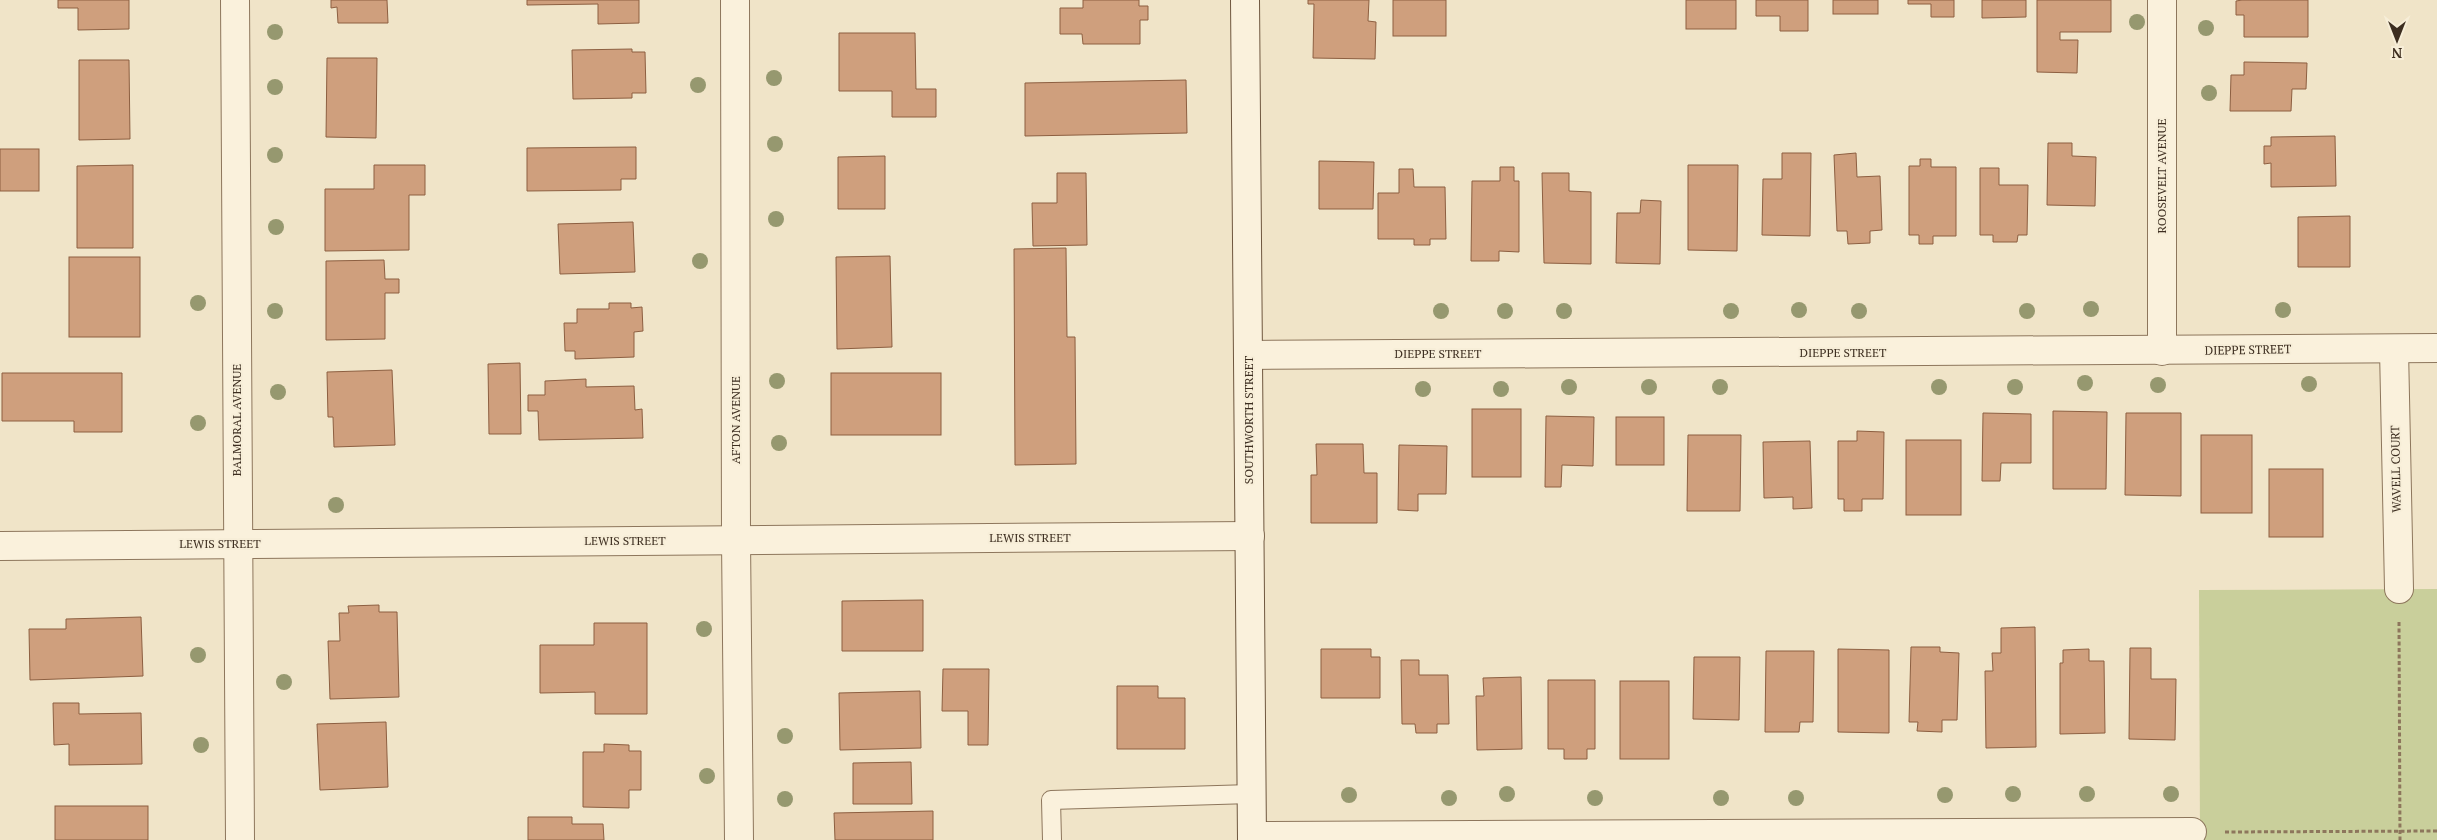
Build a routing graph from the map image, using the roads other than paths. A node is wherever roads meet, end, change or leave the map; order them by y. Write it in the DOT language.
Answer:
graph roads {
  1 [pos="235,0"];
  2 [pos="735,0"];
  3 [pos="1244,0"];
  4 [pos="2162,0"];
  5 [pos="2437,348"];
  6 [pos="2394,349"];
  7 [pos="2162,351"];
  8 [pos="1248,355"];
  9 [pos="1250,536"];
  10 [pos="736,540"];
  11 [pos="238,544"];
  12 [pos="0,546"];
  13 [pos="2399,589"];
  14 [pos="1252,794"];
  15 [pos="2192,832"];
  16 [pos="1252,838"];
  17 [pos="240,840"];
  18 [pos="739,840"];
  19 [pos="1052,840"];
  1 -- 11 [label="street, BALMORAL AVENUE"];
  2 -- 10 [label="street, AFTON AVENUE"];
  3 -- 8 [label="street, SOUTHWORTH STREET"];
  4 -- 7 [label="street, ROOSEVELT AVENUE"];
  5 -- 6 [label="street, DIEPPE STREET"];
  6 -- 7 [label="street, DIEPPE STREET"];
  6 -- 13 [label="street, WAVELL COURT"];
  7 -- 8 [label="street, DIEPPE STREET"];
  8 -- 9 [label="street, SOUTHWORTH STREET"];
  9 -- 10 [label="street, LEWIS STREET"];
  9 -- 14 [label="street, SOUTHWORTH STREET"];
  10 -- 11 [label="street, LEWIS STREET"];
  10 -- 18 [label="street, AFTON AVENUE"];
  11 -- 12 [label="street, LEWIS STREET"];
  11 -- 17 [label="street, BALMORAL AVENUE"];
  14 -- 16 [label="street, SOUTHWORTH STREET"];
  14 -- 19 [label="lane"];
  15 -- 16 [label="street"];
}
